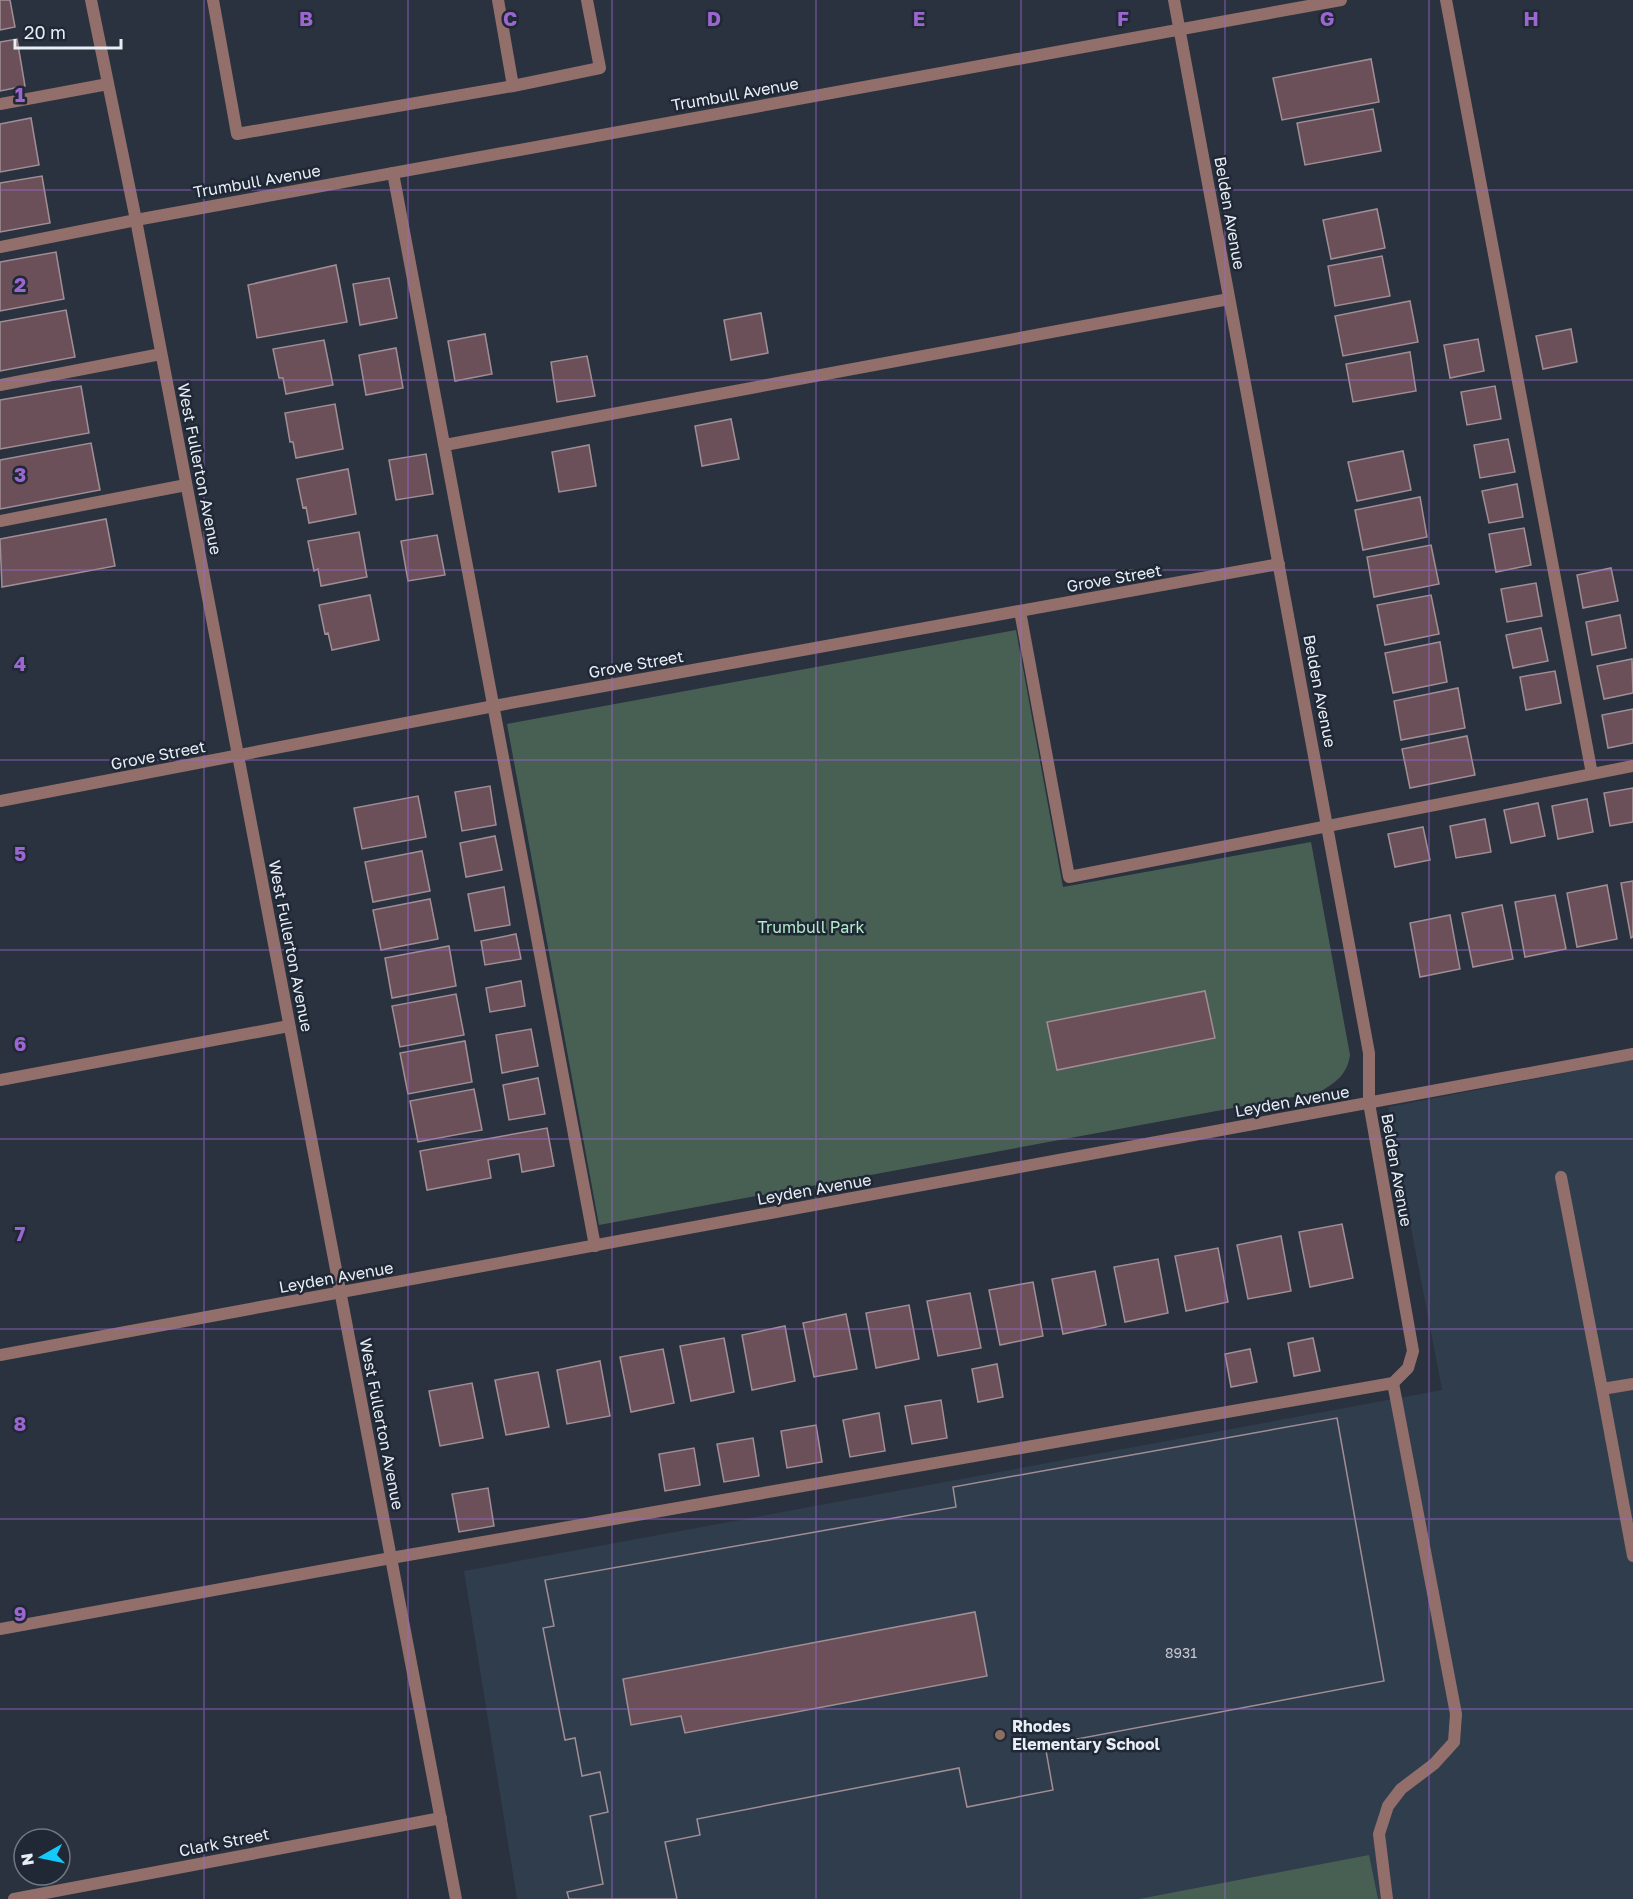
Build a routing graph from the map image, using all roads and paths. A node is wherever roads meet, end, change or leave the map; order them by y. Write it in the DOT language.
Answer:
graph roads {
  1 [pos="91,0"];
  2 [pos="213,0"];
  3 [pos="498,0"];
  4 [pos="587,0"];
  5 [pos="1174,0"];
  6 [pos="1341,0"];
  7 [pos="1446,0"];
  8 [pos="1179,29"];
  9 [pos="108,84"];
  10 [pos="513,86"];
  11 [pos="0,104"];
  12 [pos="393,173"];
  13 [pos="136,220"];
  14 [pos="0,247"];
  15 [pos="1229,299"];
  16 [pos="161,354"];
  17 [pos="0,385"];
  18 [pos="445,445"];
  19 [pos="186,485"];
  20 [pos="0,521"];
  21 [pos="1279,564"];
  22 [pos="1020,612"];
  23 [pos="494,706"];
  24 [pos="238,756"];
  25 [pos="1633,766"];
  26 [pos="1592,774"];
  27 [pos="0,801"];
  28 [pos="1329,826"];
  29 [pos="289,1026"];
  30 [pos="1633,1054"];
  31 [pos="0,1080"];
  32 [pos="1369,1103"];
  33 [pos="1561,1177"];
  34 [pos="595,1246"];
  35 [pos="340,1293"];
  36 [pos="0,1355"];
  37 [pos="1393,1383"];
  38 [pos="1633,1384"];
  39 [pos="1602,1389"];
  40 [pos="1633,1556"];
  41 [pos="391,1558"];
  42 [pos="0,1629"];
  43 [pos="441,1818"];
  44 [pos="14,1899"];
  45 [pos="456,1899"];
  46 [pos="1388,1899"];
  1 -- 9 [label="street, West Fullerton Avenue"];
  2 -- 10 [label="street"];
  3 -- 10 [label="street"];
  4 -- 10 [label="street"];
  5 -- 8 [label="street, Belden Avenue"];
  6 -- 8 [label="street, Trumbull Avenue"];
  7 -- 26 [label="street"];
  8 -- 12 [label="street, Trumbull Avenue"];
  8 -- 15 [label="street, Belden Avenue"];
  9 -- 11 [label="street"];
  9 -- 13 [label="street, West Fullerton Avenue"];
  12 -- 13 [label="street, Trumbull Avenue"];
  12 -- 18 [label="street"];
  13 -- 14 [label="street, Trumbull Avenue"];
  13 -- 16 [label="street, West Fullerton Avenue"];
  15 -- 18 [label="street"];
  15 -- 21 [label="street, Belden Avenue"];
  16 -- 17 [label="street"];
  16 -- 19 [label="street, West Fullerton Avenue"];
  18 -- 23 [label="street"];
  19 -- 20 [label="street"];
  19 -- 24 [label="street, West Fullerton Avenue"];
  21 -- 22 [label="street, Grove Street"];
  21 -- 28 [label="street, Belden Avenue"];
  22 -- 23 [label="street, Grove Street"];
  22 -- 28 [label="street"];
  23 -- 24 [label="street, Grove Street"];
  23 -- 34 [label="street"];
  24 -- 27 [label="street, Grove Street"];
  24 -- 29 [label="street, West Fullerton Avenue"];
  25 -- 26 [label="street"];
  26 -- 28 [label="street"];
  28 -- 32 [label="street, Belden Avenue"];
  29 -- 31 [label="street"];
  29 -- 35 [label="street, West Fullerton Avenue"];
  30 -- 32 [label="street, Leyden Avenue"];
  32 -- 34 [label="street, Leyden Avenue"];
  32 -- 37 [label="street, Belden Avenue"];
  33 -- 39 [label="street"];
  34 -- 35 [label="street, Leyden Avenue"];
  35 -- 36 [label="street, Leyden Avenue"];
  35 -- 41 [label="street, West Fullerton Avenue"];
  37 -- 41 [label="street"];
  37 -- 46 [label="street"];
  38 -- 39 [label="street"];
  39 -- 40 [label="street"];
  41 -- 42 [label="street"];
  41 -- 43 [label="street, West Fullerton Avenue"];
  43 -- 44 [label="street, Clark Street"];
  43 -- 45 [label="street, West Fullerton Avenue"];
}
